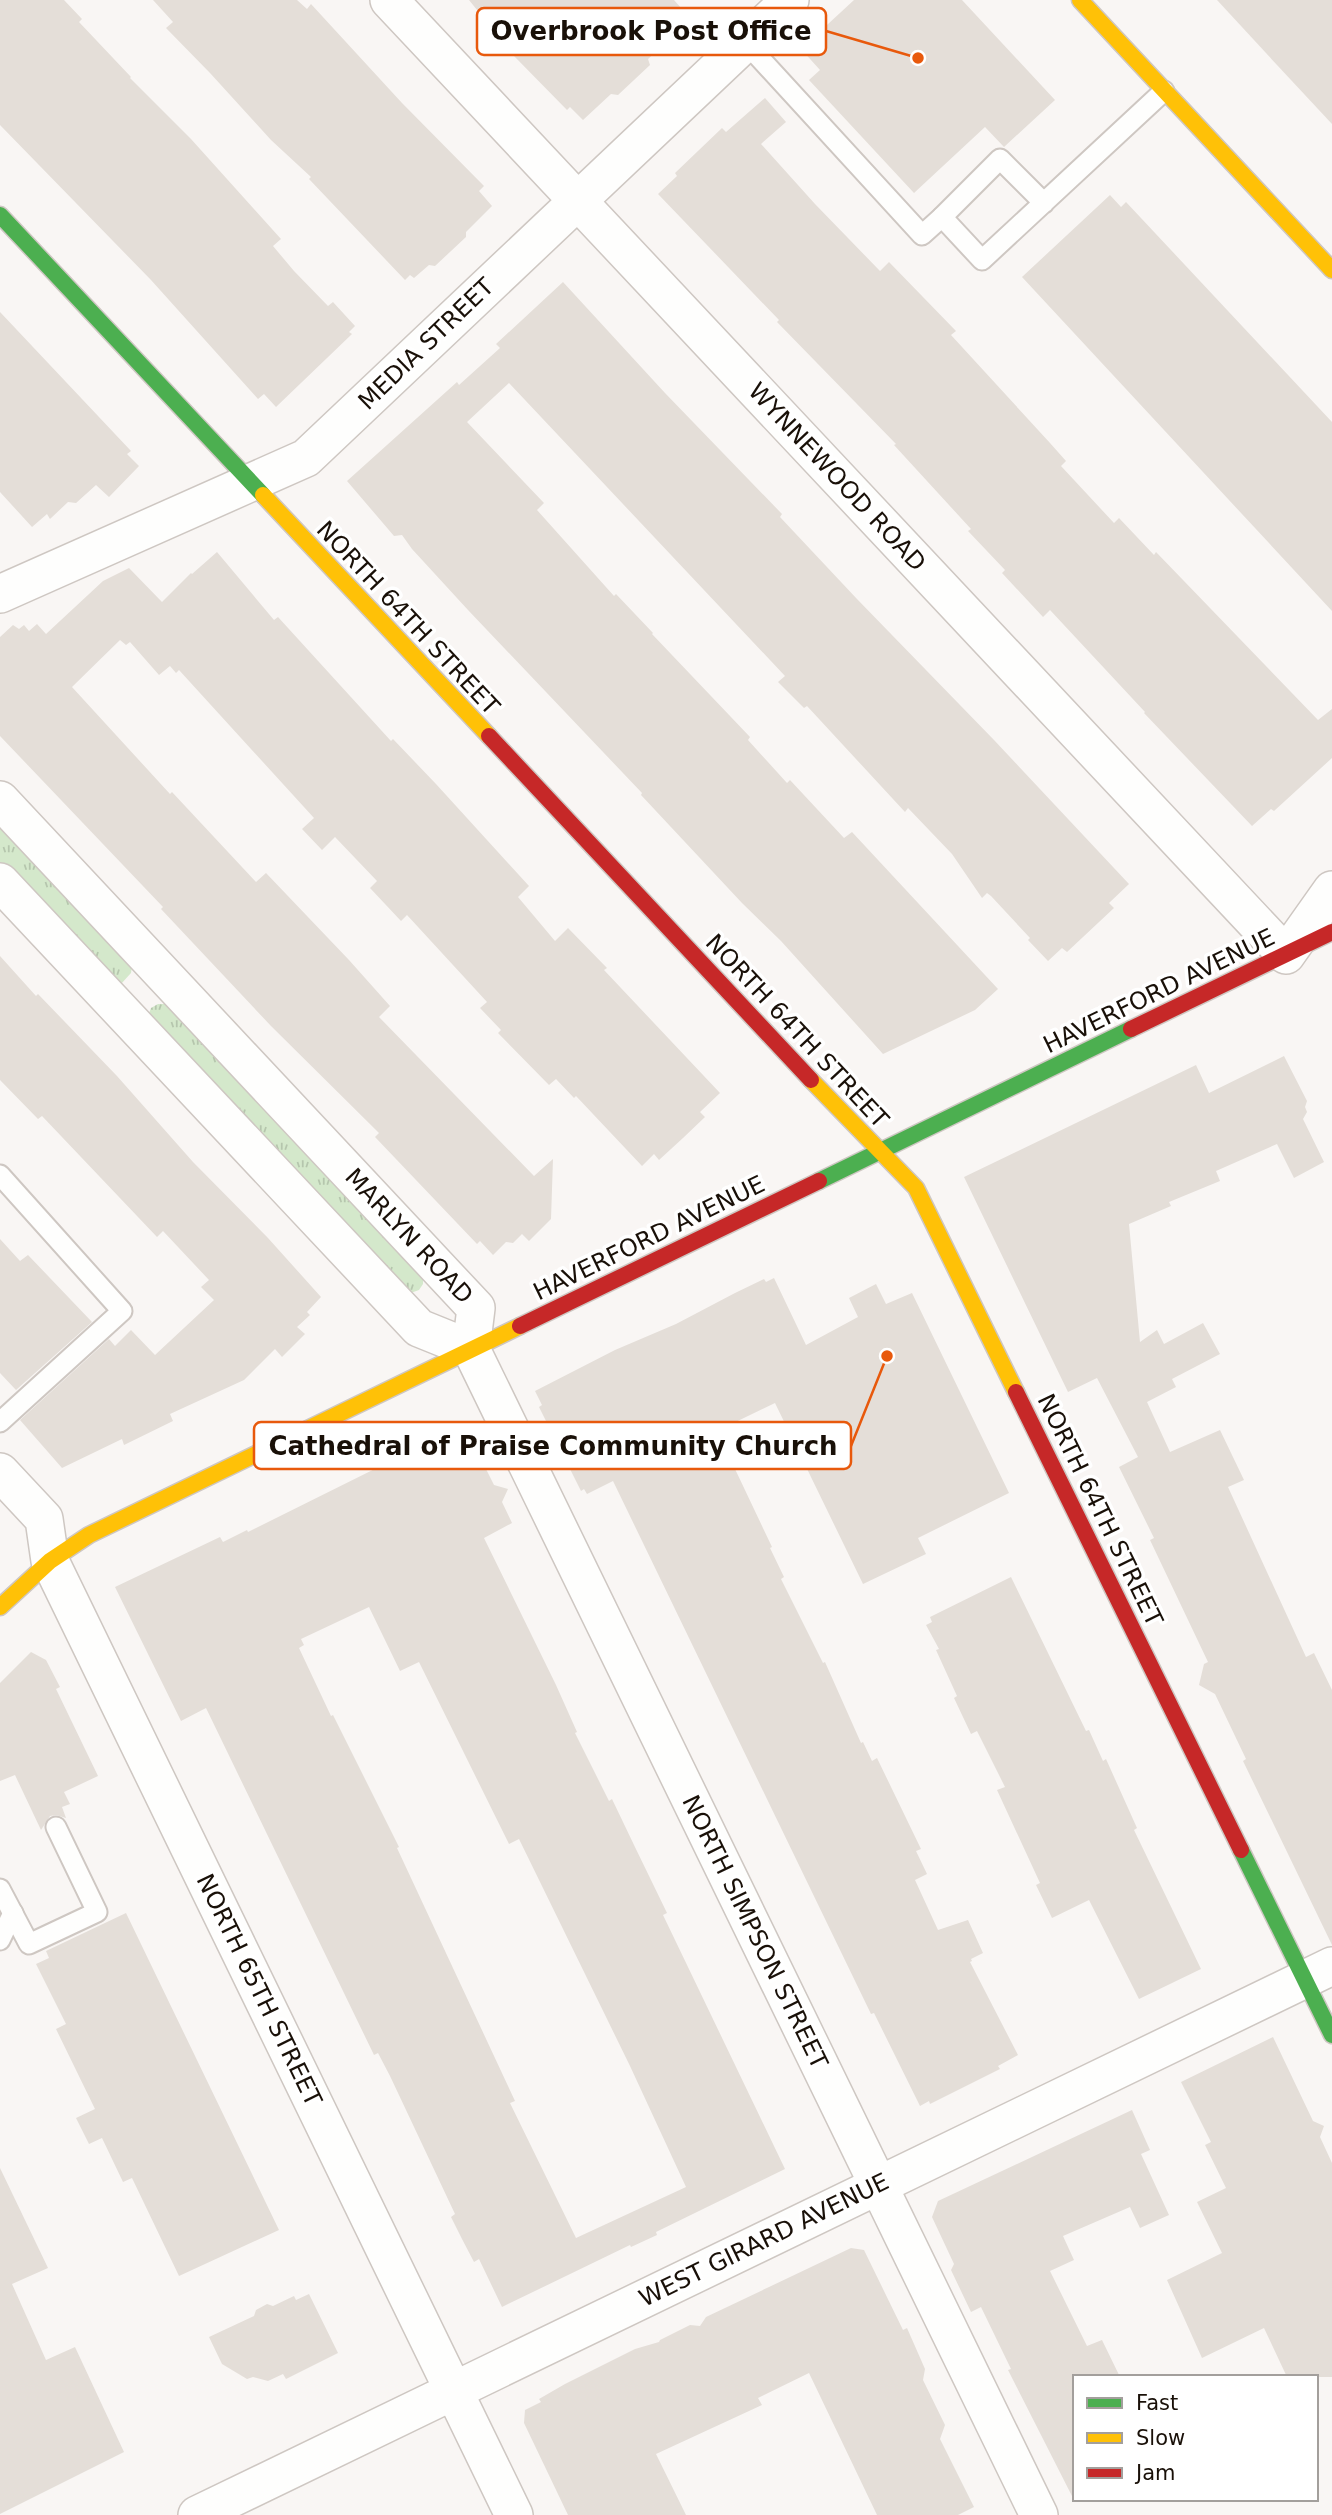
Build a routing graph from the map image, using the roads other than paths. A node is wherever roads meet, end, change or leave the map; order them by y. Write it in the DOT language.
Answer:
graph roads {
  1 [pos="389,0"];
  2 [pos="790,0"];
  3 [pos="1080,0"];
  4 [pos="745,42"];
  5 [pos="1164,91"];
  6 [pos="577,200"];
  7 [pos="1044,203"];
  8 [pos="0,215"];
  9 [pos="942,217"];
  10 [pos="1332,270"];
  11 [pos="249,482"];
  12 [pos="0,594"];
  13 [pos="0,800"];
  14 [pos="0,882"];
  15 [pos="1332,890"];
  16 [pos="1329,940"];
  17 [pos="1286,955"];
  18 [pos="161,972"];
  19 [pos="120,1010"];
  20 [pos="879,1152"];
  21 [pos="0,1175"];
  22 [pos="471,1349"];
  23 [pos="0,1422"];
  24 [pos="0,1472"];
  25 [pos="50,1561"];
  26 [pos="0,1607"];
  27 [pos="57,1828"];
  28 [pos="0,1889"];
  29 [pos="13,1913"];
  30 [pos="0,1940"];
  31 [pos="1319,1973"];
  32 [pos="1332,2035"];
  33 [pos="879,2186"];
  34 [pos="453,2390"];
  35 [pos="197,2515"];
  36 [pos="514,2515"];
  37 [pos="1039,2515"];
  1 -- 6 [label="street, WYNNEWOOD ROAD"];
  2 -- 4 [label="street, MEDIA STREET"];
  3 -- 5 [label="street"];
  4 -- 6 [label="street, MEDIA STREET"];
  4 -- 9 [label="lane"];
  5 -- 7 [label="lane"];
  5 -- 10 [label="street"];
  6 -- 11 [label="street, MEDIA STREET"];
  6 -- 17 [label="street, WYNNEWOOD ROAD"];
  7 -- 9 [label="lane"];
  7 -- 9 [label="lane"];
  8 -- 11 [label="street, NORTH 64TH STREET"];
  11 -- 12 [label="street, MEDIA STREET"];
  11 -- 20 [label="street, NORTH 64TH STREET"];
  13 -- 18 [label="street, MARLYN ROAD"];
  14 -- 19 [label="street, MARLYN ROAD"];
  15 -- 17 [label="street"];
  16 -- 17 [label="street, HAVERFORD AVENUE"];
  17 -- 20 [label="street, HAVERFORD AVENUE"];
  18 -- 19 [label="street"];
  18 -- 22 [label="street, MARLYN ROAD"];
  19 -- 22 [label="street, MARLYN ROAD"];
  20 -- 22 [label="street, HAVERFORD AVENUE"];
  20 -- 31 [label="street, NORTH 64TH STREET"];
  21 -- 23 [label="lane"];
  22 -- 25 [label="street, HAVERFORD AVENUE"];
  22 -- 33 [label="street, NORTH SIMPSON STREET"];
  24 -- 25 [label="street, NORTH 65TH STREET"];
  25 -- 26 [label="street, HAVERFORD AVENUE"];
  25 -- 34 [label="street, NORTH 65TH STREET"];
  27 -- 29 [label="lane"];
  28 -- 29 [label="lane"];
  29 -- 30 [label="lane"];
  31 -- 32 [label="street, NORTH 64TH STREET"];
  31 -- 33 [label="street, WEST GIRARD AVENUE"];
  33 -- 34 [label="street, WEST GIRARD AVENUE"];
  33 -- 37 [label="street, NORTH SIMPSON STREET"];
  34 -- 35 [label="street, WEST GIRARD AVENUE"];
  34 -- 36 [label="street, NORTH 65TH STREET"];
}
